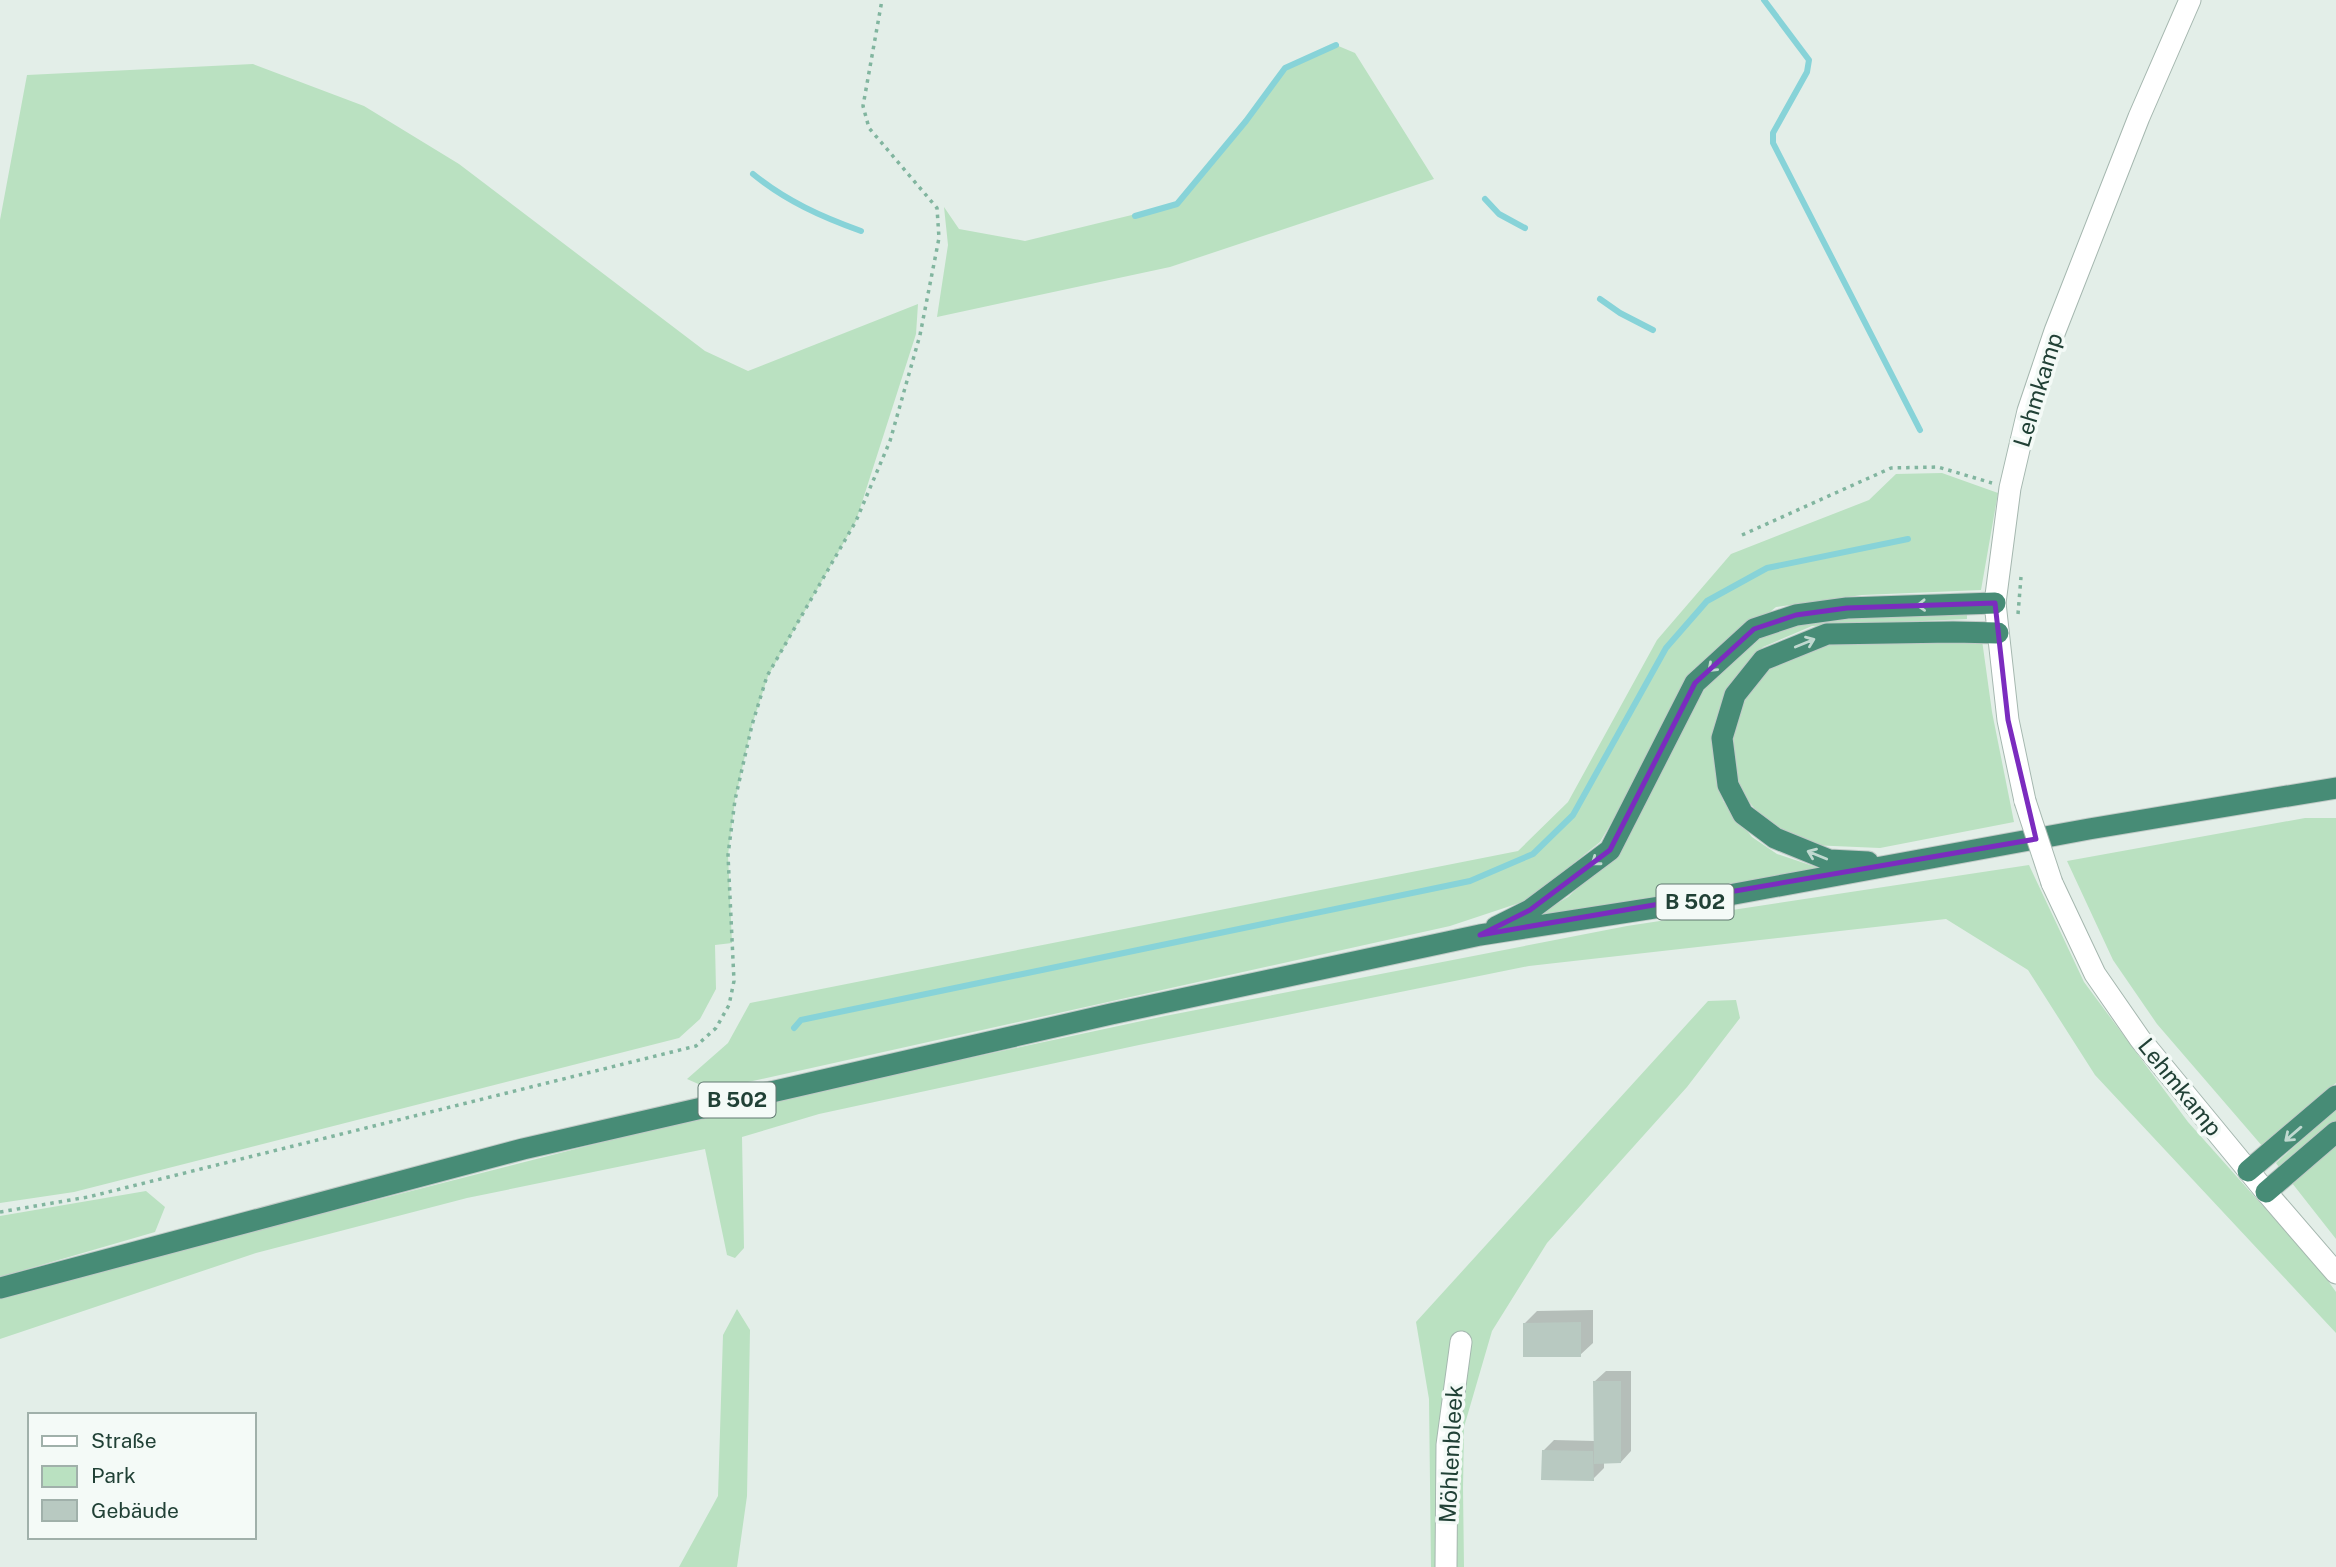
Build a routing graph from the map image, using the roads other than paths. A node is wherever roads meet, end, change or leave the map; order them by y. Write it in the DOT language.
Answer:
graph roads {
  1 [pos="2190,0"];
  2 [pos="1995,603"];
  3 [pos="2008,629"];
  4 [pos="2333,790"];
  5 [pos="1909,863"];
  6 [pos="1480,935"];
  7 [pos="2336,1096"];
  8 [pos="2336,1132"];
  9 [pos="2248,1171"];
  10 [pos="2266,1192"];
  11 [pos="2336,1273"];
  12 [pos="0,1288"];
  13 [pos="1461,1342"];
  14 [pos="1446,1567"];
  1 -- 2 [label="street, Lehmkamp"];
  2 -- 3 [label="street, Lehmkamp"];
  2 -- 6 [label="highway, one-way"];
  5 -- 3 [label="highway, one-way"];
  3 -- 9 [label="street, Lehmkamp, bridge"];
  4 -- 5 [label="highway, B 502"];
  5 -- 6 [label="highway, B 502"];
  6 -- 12 [label="highway, B 502"];
  7 -- 9 [label="highway, one-way"];
  8 -- 10 [label="highway"];
  9 -- 10 [label="street, Lehmkamp"];
  10 -- 11 [label="street, Lehmkamp"];
  13 -- 14 [label="street, Möhlenbleek"];
}
